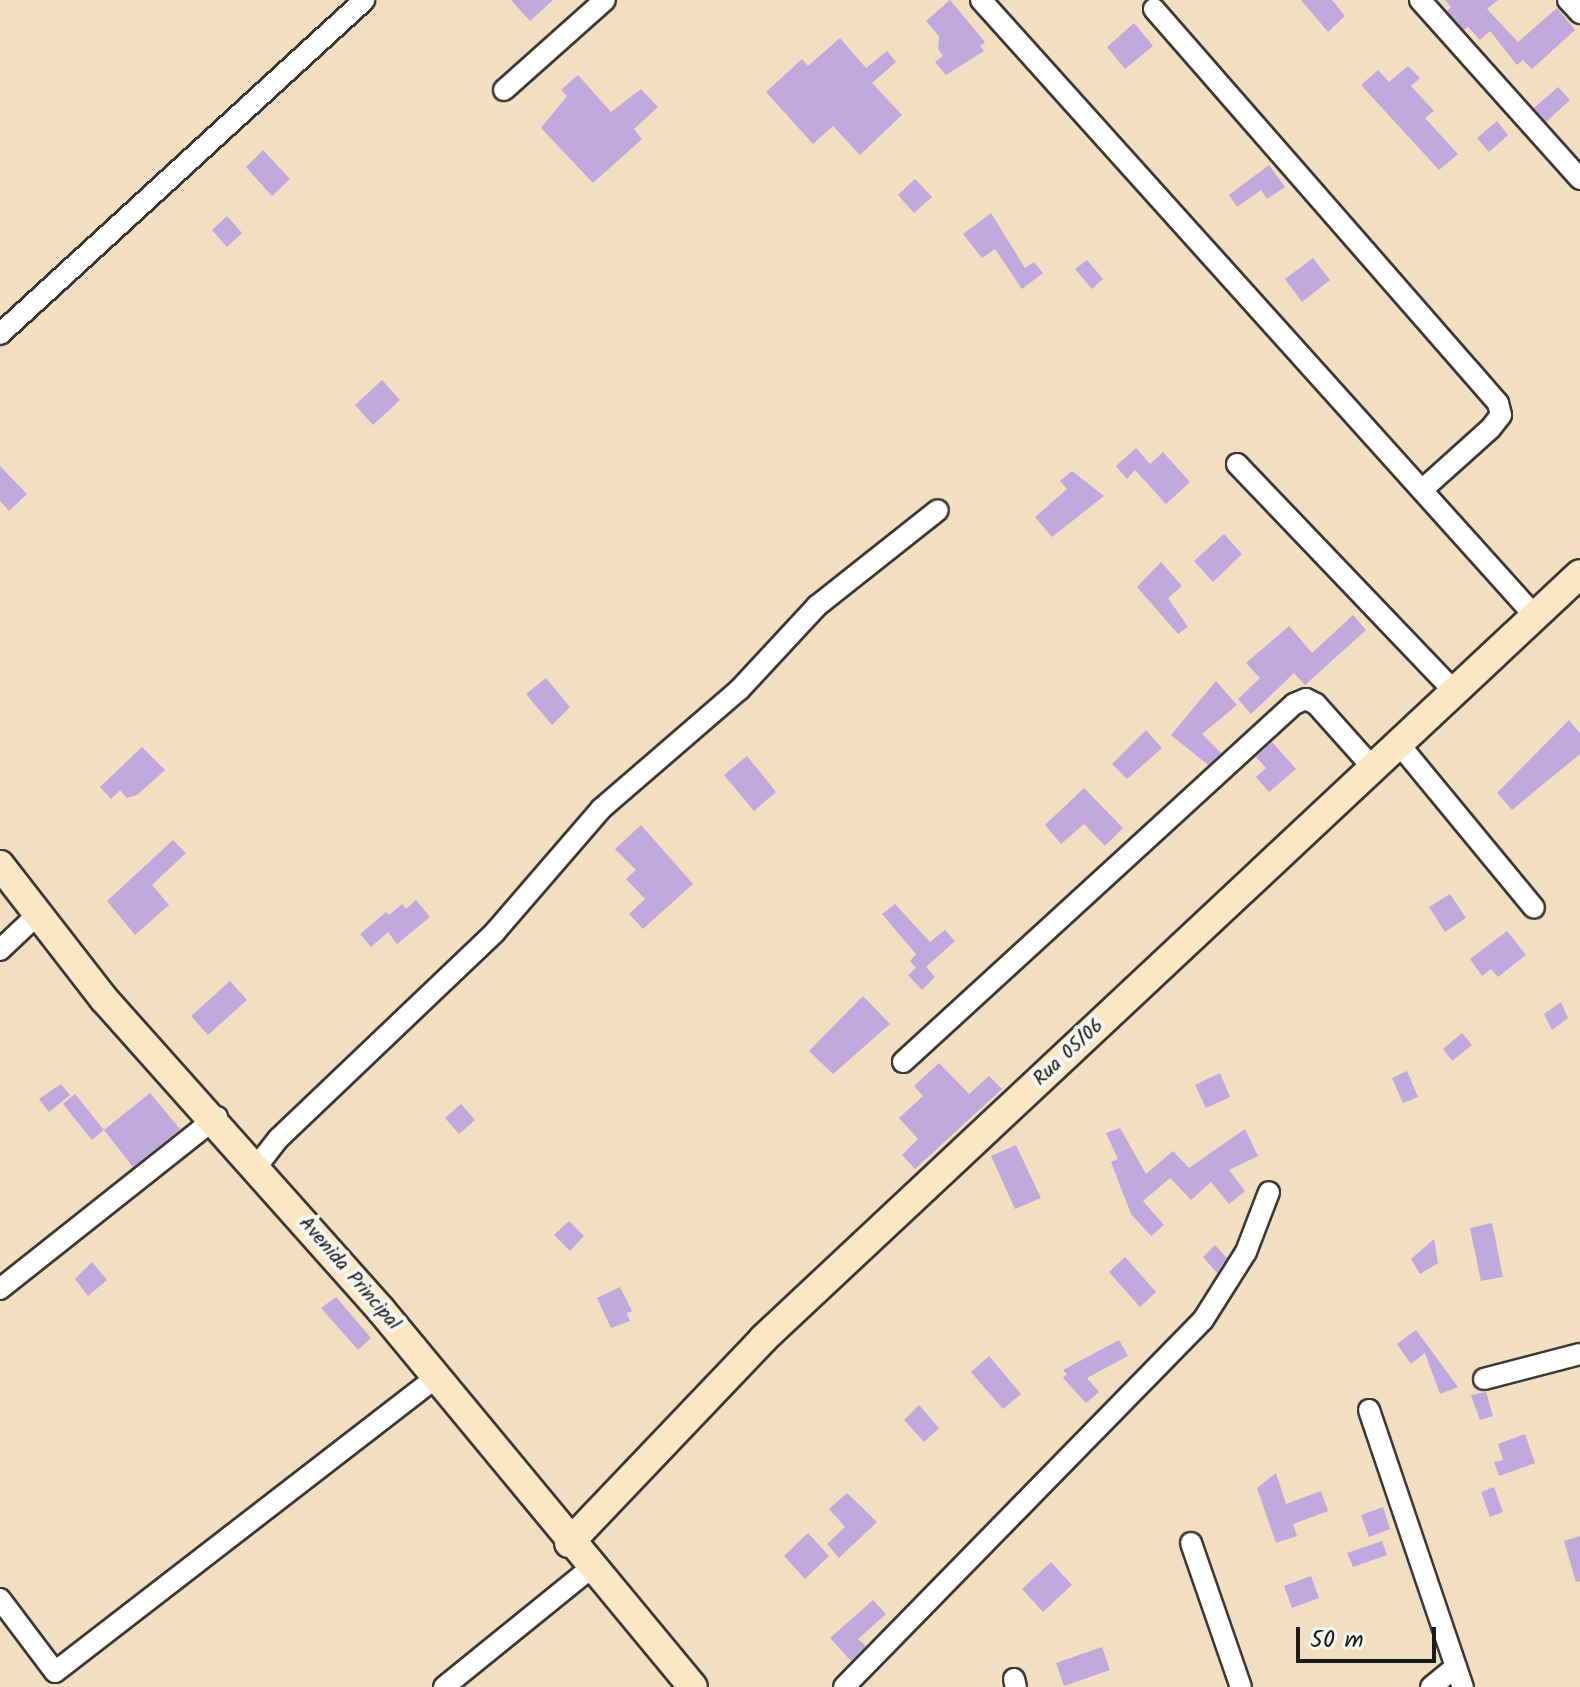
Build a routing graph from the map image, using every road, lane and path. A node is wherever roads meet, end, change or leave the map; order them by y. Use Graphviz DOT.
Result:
graph roads {
  1 [pos="364,0"];
  2 [pos="605,0"];
  3 [pos="981,0"];
  4 [pos="1420,0"];
  5 [pos="1568,0"];
  6 [pos="1154,9"];
  7 [pos="1580,13"];
  8 [pos="504,90"];
  9 [pos="1580,179"];
  10 [pos="0,334"];
  11 [pos="1237,464"];
  12 [pos="1422,490"];
  13 [pos="938,510"];
  14 [pos="1580,574"];
  15 [pos="1534,615"];
  16 [pos="1455,692"];
  17 [pos="1399,744"];
  18 [pos="1373,768"];
  19 [pos="0,865"];
  20 [pos="1534,908"];
  21 [pos="40,912"];
  22 [pos="0,950"];
  23 [pos="903,1062"];
  24 [pos="216,1118"];
  25 [pos="257,1166"];
  26 [pos="1269,1192"];
  27 [pos="0,1289"];
  28 [pos="1580,1354"];
  29 [pos="436,1377"];
  30 [pos="1484,1379"];
  31 [pos="1369,1410"];
  32 [pos="569,1543"];
  33 [pos="1191,1543"];
  34 [pos="591,1568"];
  35 [pos="0,1599"];
  36 [pos="1456,1667"];
  37 [pos="444,1687"];
  38 [pos="693,1687"];
  39 [pos="844,1687"];
  40 [pos="1241,1687"];
  41 [pos="1431,1687"];
  42 [pos="1463,1687"];
  1 -- 10 [label="street"];
  2 -- 8 [label="street"];
  3 -- 12 [label="street"];
  4 -- 9 [label="street"];
  5 -- 7 [label="street"];
  6 -- 12 [label="street"];
  11 -- 16 [label="street"];
  12 -- 15 [label="street"];
  13 -- 25 [label="street"];
  14 -- 15 [label="street, Rua 05/06"];
  15 -- 16 [label="street, Rua 05/06"];
  16 -- 17 [label="street, Rua 05/06"];
  17 -- 18 [label="street, Rua 05/06"];
  17 -- 20 [label="street"];
  18 -- 23 [label="street"];
  18 -- 32 [label="street, Rua 05/06"];
  19 -- 21 [label="street, Avenida Principal"];
  21 -- 22 [label="street"];
  21 -- 24 [label="street, Avenida Principal"];
  24 -- 25 [label="street, Avenida Principal"];
  24 -- 27 [label="street"];
  25 -- 29 [label="street, Avenida Principal"];
  26 -- 39 [label="street"];
  28 -- 30 [label="street"];
  29 -- 32 [label="street, Avenida Principal"];
  29 -- 35 [label="street"];
  31 -- 36 [label="street"];
  32 -- 34 [label="street, Avenida Principal"];
  33 -- 40 [label="street"];
  34 -- 37 [label="street"];
  34 -- 38 [label="street, Avenida Principal"];
  36 -- 41 [label="street"];
  36 -- 42 [label="street"];
}
